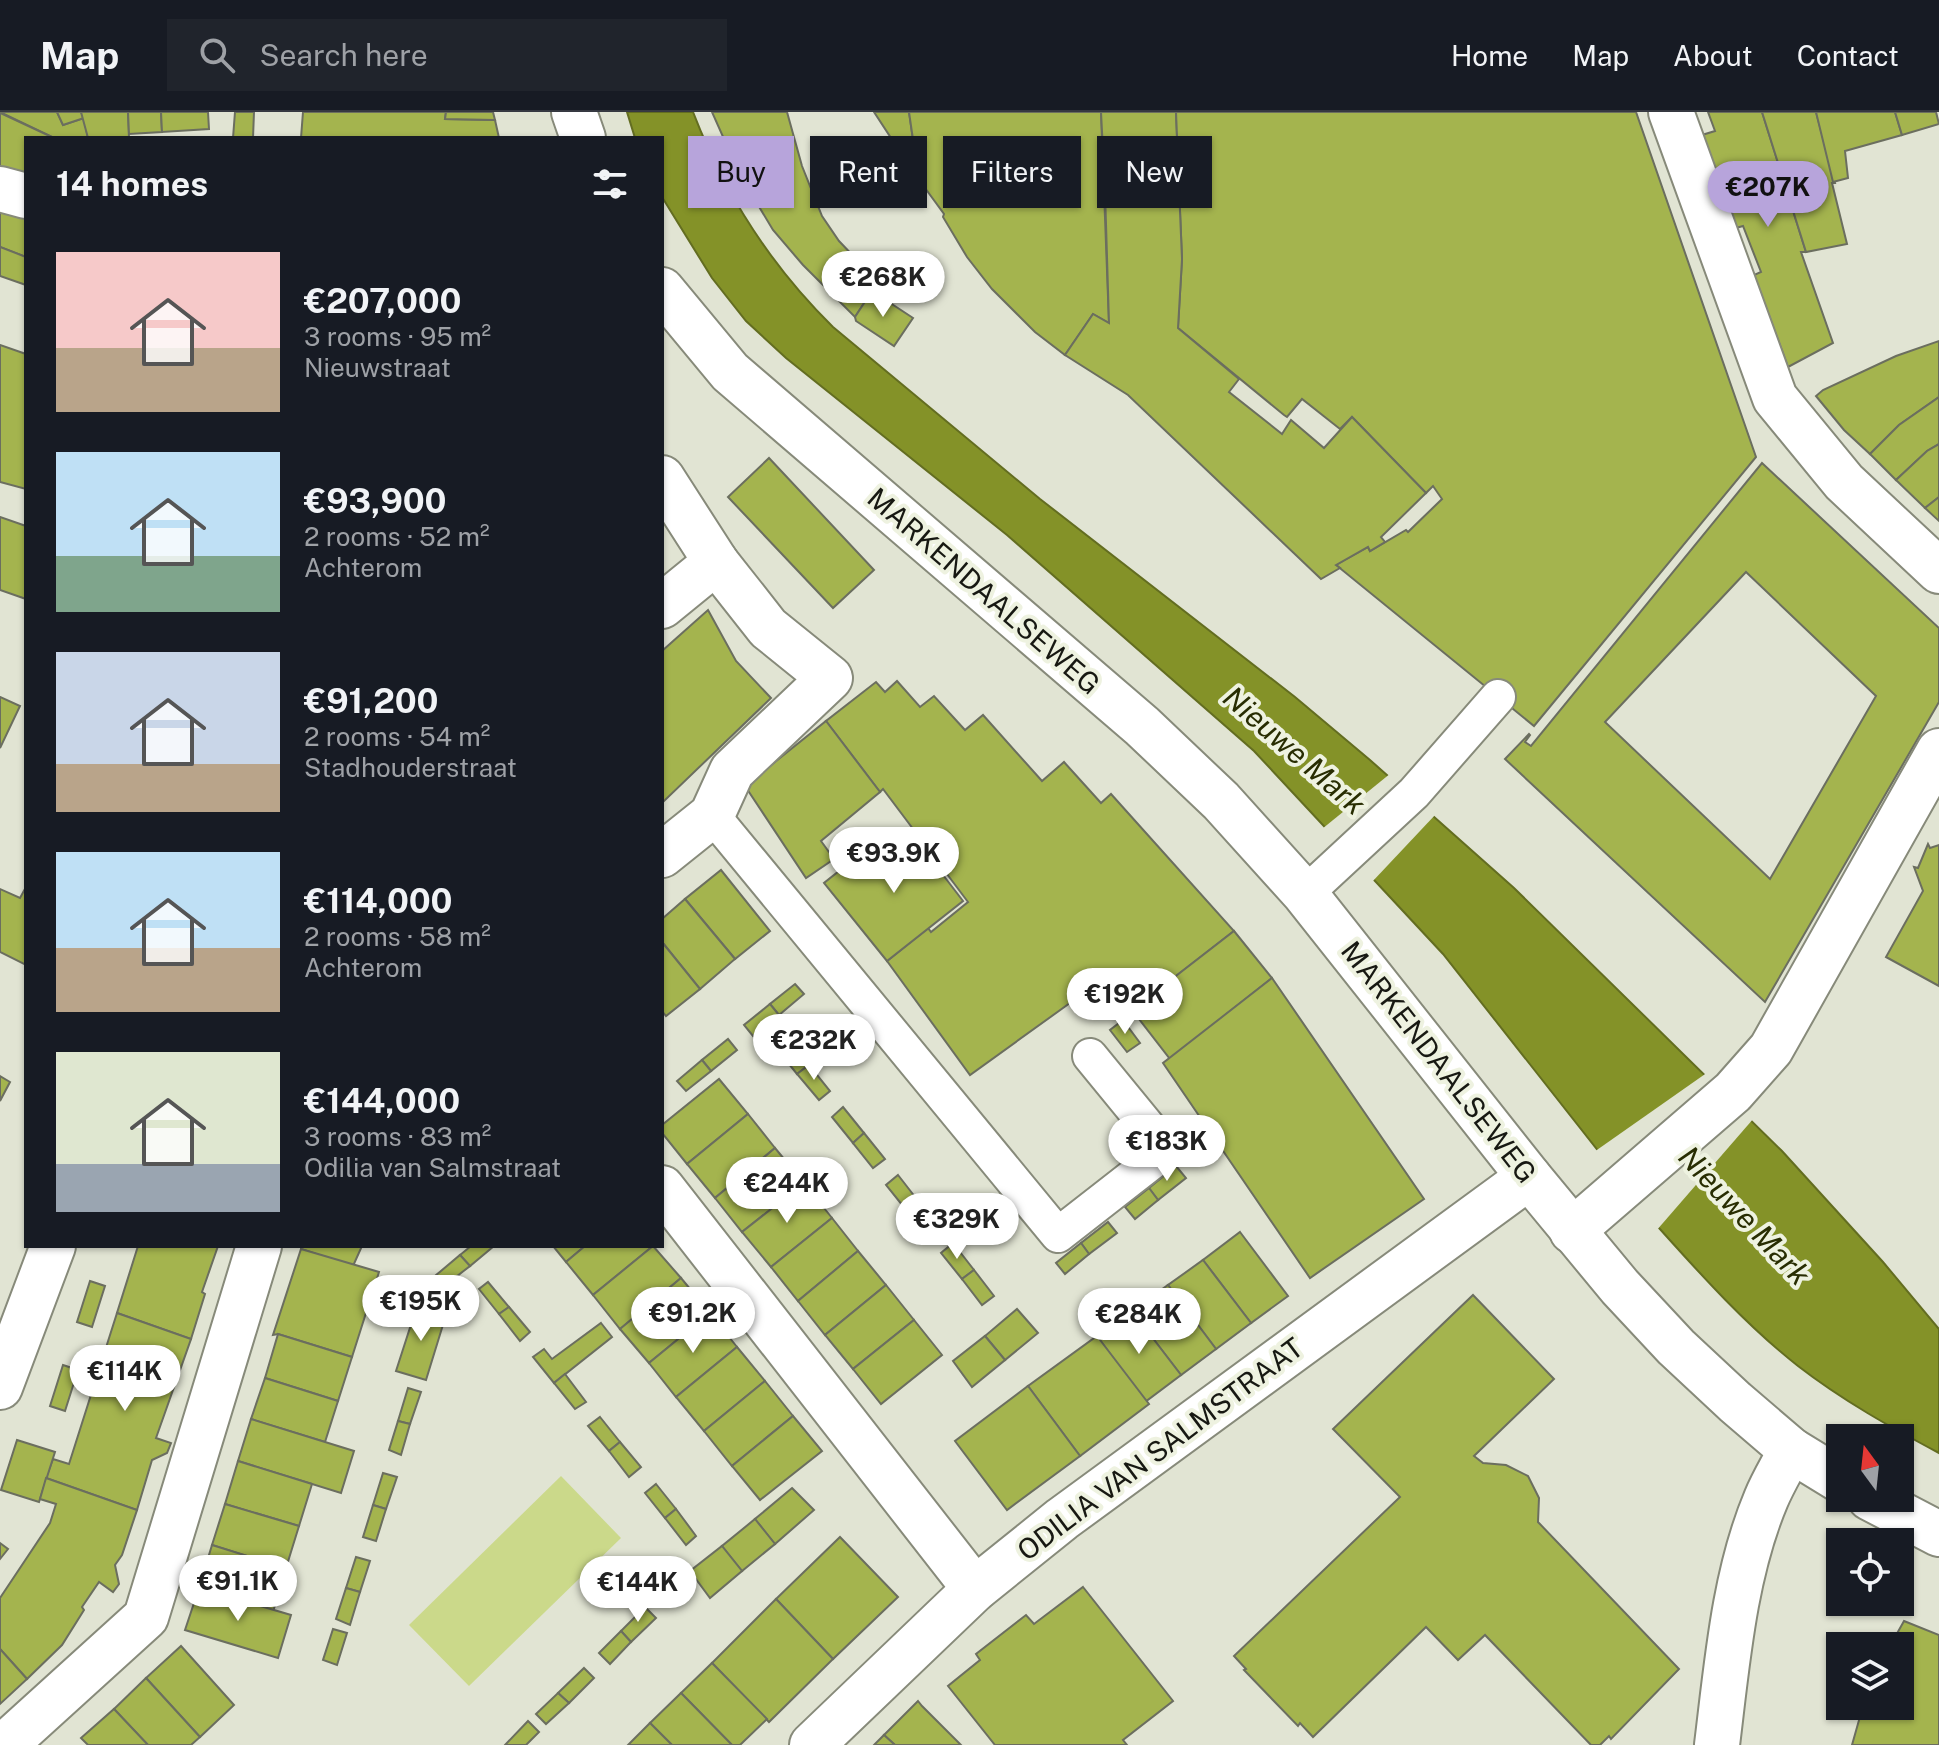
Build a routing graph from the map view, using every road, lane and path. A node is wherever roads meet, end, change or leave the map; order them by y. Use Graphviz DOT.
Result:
graph roads {
  1 [pos="574,112"];
  2 [pos="1671,112"];
  3 [pos="582,136"];
  4 [pos="0,189"];
  5 [pos="24,195"];
  6 [pos="664,292"];
  7 [pos="664,481"];
  8 [pos="716,562"];
  9 [pos="1939,571"];
  10 [pos="664,604"];
  11 [pos="1498,697"];
  12 [pos="1939,751"];
  13 [pos="712,815"];
  14 [pos="664,853"];
  15 [pos="1305,894"];
  16 [pos="1090,1056"];
  17 [pos="1529,1177"];
  18 [pos="664,1191"];
  19 [pos="1572,1231"];
  20 [pos="52,1248"];
  21 [pos="258,1248"];
  22 [pos="0,1387"];
  23 [pos="1791,1450"];
  24 [pos="1826,1471"];
  25 [pos="1897,1512"];
  26 [pos="1939,1534"];
  27 [pos="975,1589"];
  28 [pos="5,1745"];
  29 [pos="812,1745"];
  30 [pos="1717,1745"];
  1 -- 3 [label="street"];
  2 -- 9 [label="street"];
  4 -- 5 [label="street"];
  6 -- 15 [label="street, MARKENDAALSEWEG"];
  7 -- 8 [label="street"];
  8 -- 10 [label="street"];
  8 -- 13 [label="street"];
  11 -- 15 [label="lane"];
  12 -- 19 [label="street"];
  13 -- 14 [label="street"];
  13 -- 16 [label="lane"];
  15 -- 17 [label="street, MARKENDAALSEWEG"];
  17 -- 19 [label="street, MARKENDAALSEWEG"];
  17 -- 27 [label="street, ODILIA VAN SALMSTRAAT"];
  18 -- 27 [label="street"];
  19 -- 23 [label="street, MARKENDAALSEWEG"];
  20 -- 22 [label="street"];
  21 -- 28 [label="street"];
  23 -- 24 [label="street, MARKENDAALSEWEG"];
  23 -- 30 [label="street"];
  25 -- 26 [label="street"];
  27 -- 29 [label="street, ODILIA VAN SALMSTRAAT"];
}
